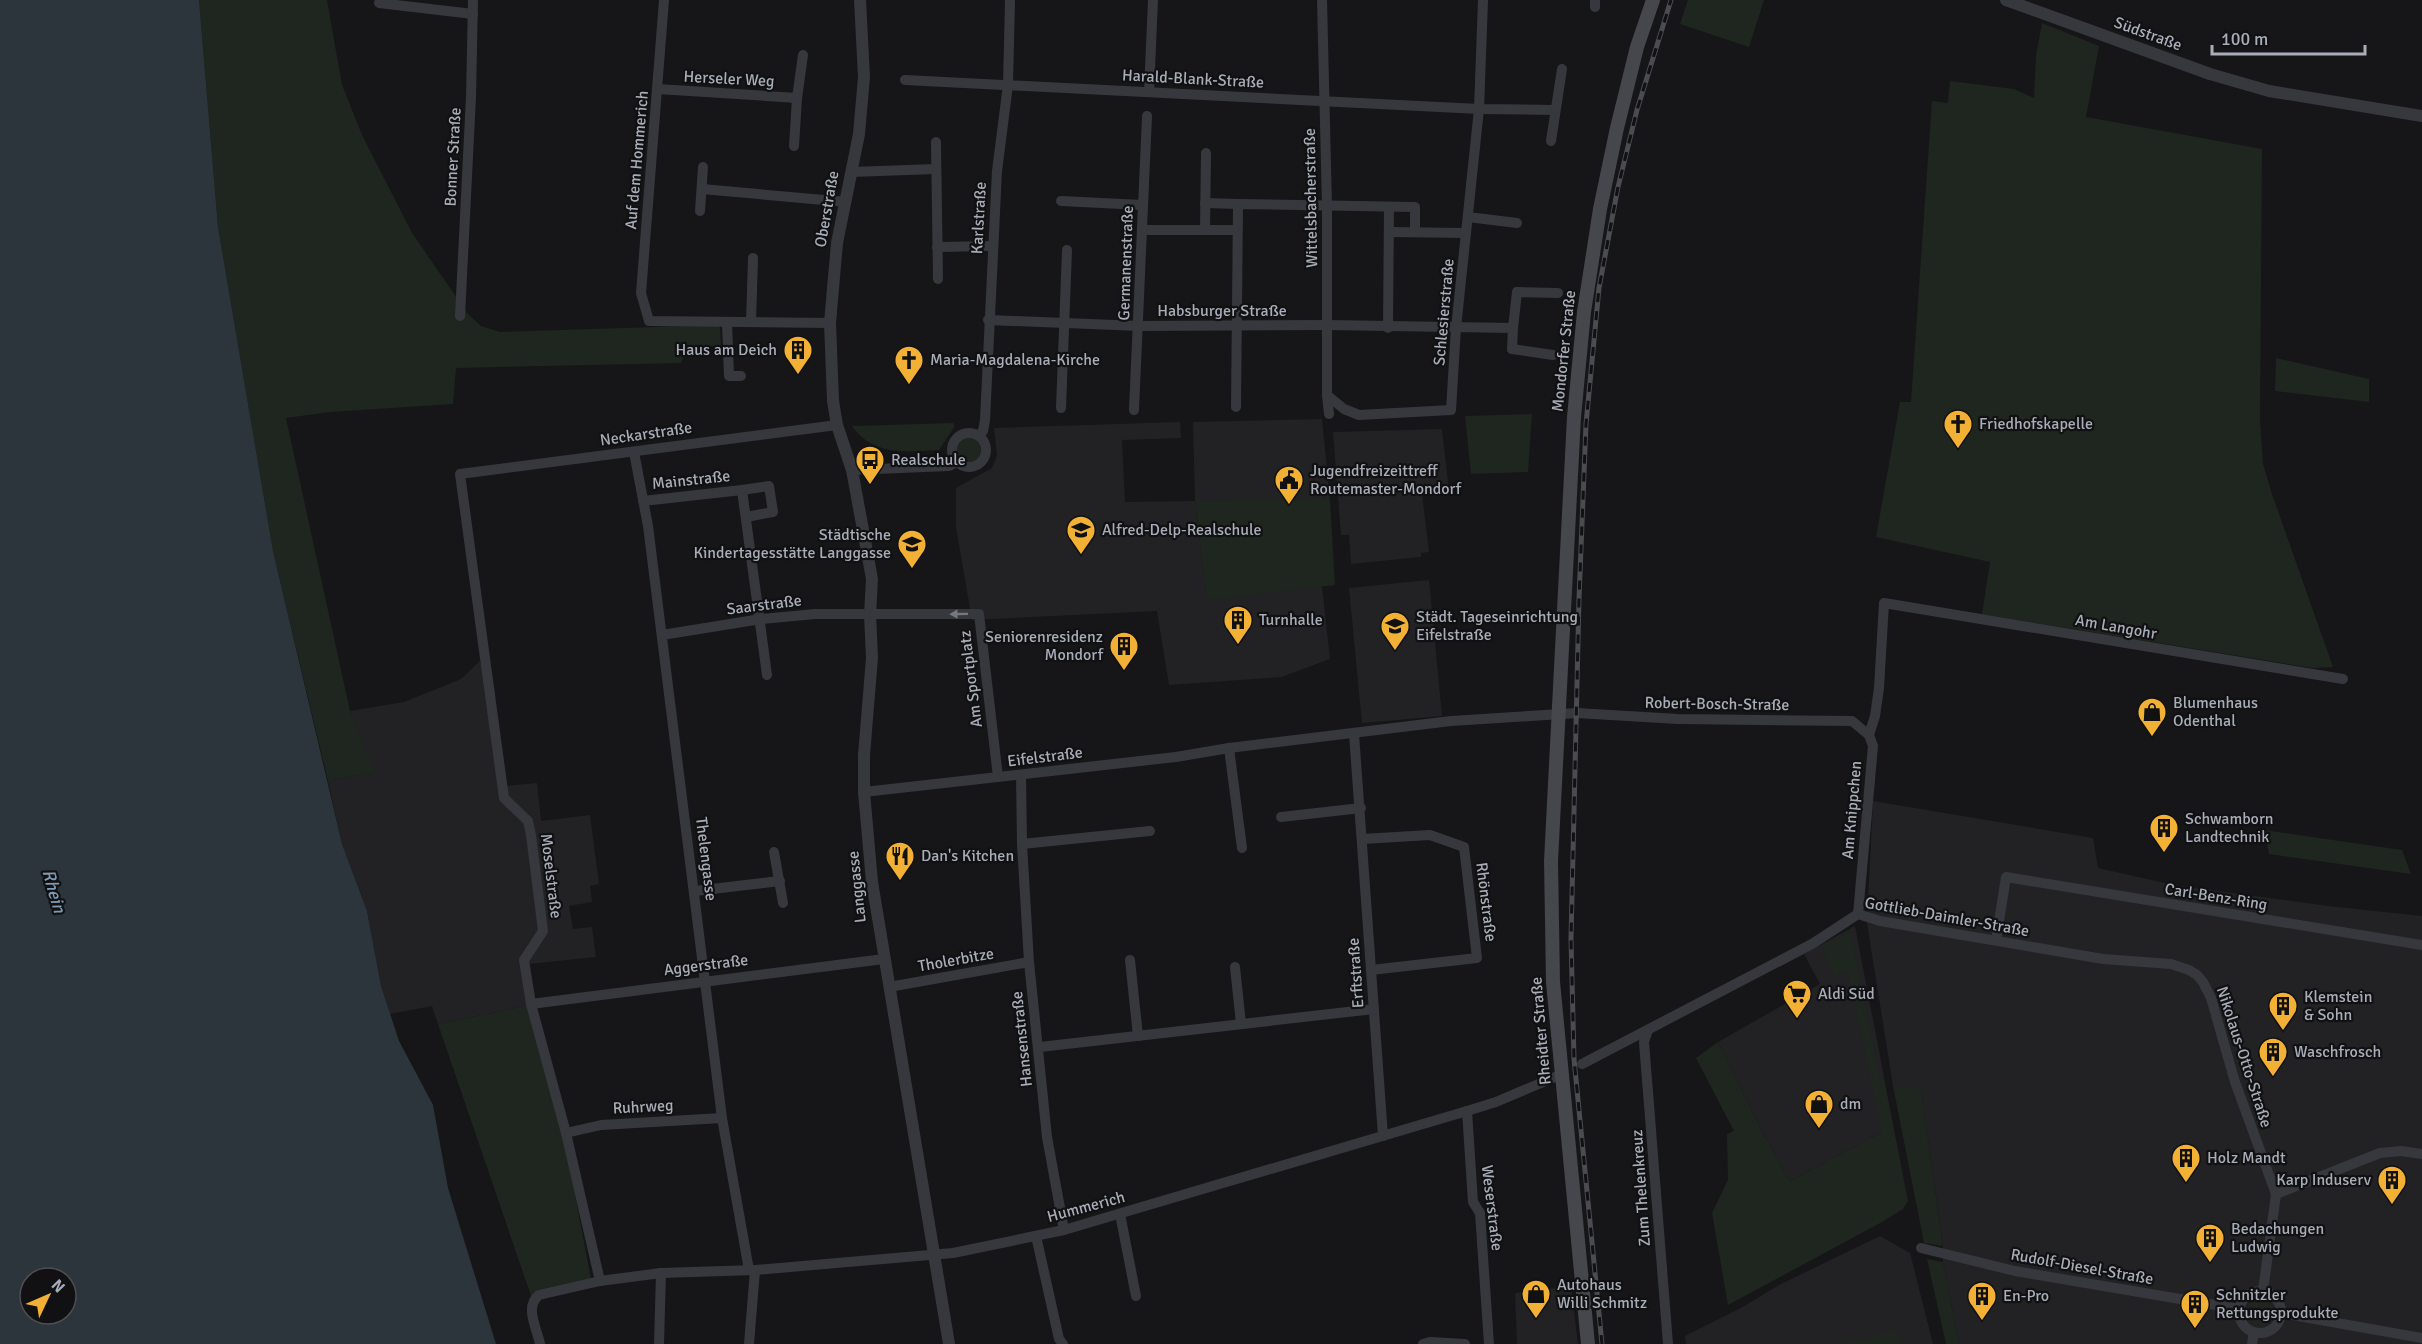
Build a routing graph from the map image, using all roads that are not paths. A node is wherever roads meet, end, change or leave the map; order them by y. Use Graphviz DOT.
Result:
graph roads {
  1 [pos="473,0"];
  2 [pos="664,0"];
  3 [pos="860,0"];
  4 [pos="1010,0"];
  5 [pos="1153,0"];
  6 [pos="1322,0"];
  7 [pos="1483,0"];
  8 [pos="1653,0"];
  9 [pos="2006,0"];
  10 [pos="382,2"];
  11 [pos="473,14"];
  12 [pos="803,55"];
  13 [pos="1562,69"];
  14 [pos="905,80"];
  15 [pos="1008,85"];
  16 [pos="658,90"];
  17 [pos="1149,92"];
  18 [pos="797,98"];
  19 [pos="1325,102"];
  20 [pos="1479,110"];
  21 [pos="1555,110"];
  22 [pos="1147,116"];
  23 [pos="2422,116"];
  24 [pos="1551,141"];
  25 [pos="936,142"];
  26 [pos="794,146"];
  27 [pos="1206,153"];
  28 [pos="703,167"];
  29 [pos="936,169"];
  30 [pos="851,172"];
  31 [pos="702,189"];
  32 [pos="1061,201"];
  33 [pos="846,202"];
  34 [pos="1206,203"];
  35 [pos="1238,204"];
  36 [pos="1142,205"];
  37 [pos="1327,206"];
  38 [pos="1389,207"];
  39 [pos="700,211"];
  40 [pos="1468,217"];
  41 [pos="1517,223"];
  42 [pos="1205,229"];
  43 [pos="1142,230"];
  44 [pos="1238,230"];
  45 [pos="1389,232"];
  46 [pos="1415,232"];
  47 [pos="1466,233"];
  48 [pos="993,246"];
  49 [pos="937,248"];
  50 [pos="1067,250"];
  51 [pos="753,258"];
  52 [pos="938,279"];
  53 [pos="1558,292"];
  54 [pos="460,316"];
  55 [pos="988,320"];
  56 [pos="751,322"];
  57 [pos="727,323"];
  58 [pos="830,323"];
  59 [pos="1065,325"];
  60 [pos="1326,325"];
  61 [pos="1139,326"];
  62 [pos="1236,327"];
  63 [pos="1388,328"];
  64 [pos="1456,328"];
  65 [pos="1513,328"];
  66 [pos="1553,355"];
  67 [pos="741,376"];
  68 [pos="1327,395"];
  69 [pos="1236,406"];
  70 [pos="1061,408"];
  71 [pos="1134,410"];
  72 [pos="1329,414"];
  73 [pos="837,425"];
  74 [pos="979,436"];
  75 [pos="634,452"];
  76 [pos="957,462"];
  77 [pos="852,470"];
  78 [pos="460,474"];
  79 [pos="742,490"];
  80 [pos="643,501"];
  81 [pos="746,517"];
  82 [pos="1884,603"];
  83 [pos="870,615"];
  84 [pos="761,619"];
  85 [pos="662,635"];
  86 [pos="767,675"];
  87 [pos="2343,680"];
  88 [pos="1559,714"];
  89 [pos="1354,734"];
  90 [pos="1869,735"];
  91 [pos="1229,748"];
  92 [pos="1021,775"];
  93 [pos="998,777"];
  94 [pos="864,792"];
  95 [pos="1361,808"];
  96 [pos="1281,817"];
  97 [pos="1150,831"];
  98 [pos="1362,839"];
  99 [pos="1022,844"];
  100 [pos="1242,848"];
  101 [pos="774,852"];
  102 [pos="780,881"];
  103 [pos="695,891"];
  104 [pos="783,903"];
  105 [pos="1858,914"];
  106 [pos="1996,940"];
  107 [pos="2422,945"];
  108 [pos="884,959"];
  109 [pos="1130,960"];
  110 [pos="1029,962"];
  111 [pos="1236,967"];
  112 [pos="1371,970"];
  113 [pos="2197,975"];
  114 [pos="705,980"];
  115 [pos="889,987"];
  116 [pos="531,1004"];
  117 [pos="1374,1009"];
  118 [pos="1241,1024"];
  119 [pos="1648,1030"];
  120 [pos="1138,1036"];
  121 [pos="1040,1047"];
  122 [pos="1582,1064"];
  123 [pos="1561,1076"];
  124 [pos="1467,1111"];
  125 [pos="722,1118"];
  126 [pos="566,1133"];
  127 [pos="1383,1136"];
  128 [pos="2422,1154"];
  129 [pos="2276,1194"];
  130 [pos="1120,1214"];
  131 [pos="1064,1230"];
  132 [pos="1035,1236"];
  133 [pos="1921,1248"];
  134 [pos="934,1253"];
  135 [pos="752,1270"];
  136 [pos="661,1274"];
  137 [pos="600,1281"];
  138 [pos="2263,1291"];
  139 [pos="1136,1296"];
  140 [pos="2239,1309"];
  141 [pos="2281,1313"];
  142 [pos="2253,1332"];
  143 [pos="2422,1338"];
  144 [pos="540,1344"];
  145 [pos="659,1344"];
  146 [pos="749,1344"];
  147 [pos="949,1344"];
  148 [pos="1063,1344"];
  149 [pos="1423,1344"];
  150 [pos="1465,1344"];
  151 [pos="1489,1344"];
  152 [pos="1588,1344"];
  153 [pos="1668,1344"];
  154 [pos="2252,1344"];
  1 -- 11 [label="street, Bonner Straße"];
  2 -- 16 [label="street, Auf dem Hommerich"];
  3 -- 30 [label="street, Oberstraße"];
  4 -- 15 [label="street, Karlstraße"];
  5 -- 17 [label="street"];
  6 -- 19 [label="street, Wittelsbacherstraße"];
  7 -- 20 [label="street, Schlesierstraße"];
  8 -- 88 [label="main road, Mondorfer Straße"];
  9 -- 23 [label="street, Südstraße"];
  10 -- 11 [label="street"];
  11 -- 54 [label="street, Bonner Straße"];
  12 -- 18 [label="street, Herseler Weg"];
  13 -- 21 [label="street"];
  14 -- 15 [label="street, Harald-Blank-Straße"];
  15 -- 17 [label="street, Harald-Blank-Straße"];
  15 -- 48 [label="street, Karlstraße"];
  16 -- 18 [label="street, Herseler Weg"];
  16 -- 57 [label="street, Auf dem Hommerich"];
  17 -- 19 [label="street, Harald-Blank-Straße"];
  18 -- 26 [label="street, Herseler Weg"];
  19 -- 20 [label="street, Harald-Blank-Straße"];
  19 -- 37 [label="street, Wittelsbacherstraße"];
  20 -- 21 [label="street"];
  20 -- 40 [label="street, Schlesierstraße"];
  21 -- 24 [label="street"];
  22 -- 36 [label="street, Germanenstraße"];
  25 -- 29 [label="street"];
  27 -- 34 [label="street"];
  28 -- 31 [label="street"];
  29 -- 30 [label="street"];
  29 -- 49 [label="street"];
  30 -- 33 [label="street, Oberstraße"];
  31 -- 33 [label="street"];
  31 -- 39 [label="street"];
  32 -- 36 [label="street"];
  33 -- 58 [label="street, Oberstraße"];
  34 -- 35 [label="street"];
  34 -- 42 [label="street"];
  35 -- 37 [label="street"];
  35 -- 44 [label="street"];
  36 -- 43 [label="street, Germanenstraße"];
  37 -- 38 [label="street"];
  37 -- 60 [label="street, Wittelsbacherstraße"];
  38 -- 45 [label="street"];
  38 -- 46 [label="street"];
  40 -- 41 [label="street"];
  40 -- 47 [label="street, Schlesierstraße"];
  42 -- 43 [label="street"];
  42 -- 44 [label="street"];
  43 -- 61 [label="street, Germanenstraße"];
  44 -- 62 [label="street"];
  45 -- 46 [label="street"];
  45 -- 63 [label="street"];
  46 -- 47 [label="street"];
  47 -- 64 [label="street, Schlesierstraße"];
  48 -- 49 [label="street"];
  48 -- 55 [label="street, Karlstraße"];
  49 -- 52 [label="street"];
  50 -- 59 [label="street"];
  51 -- 56 [label="street"];
  53 -- 65 [label="street"];
  55 -- 59 [label="street, Habsburger Straße"];
  55 -- 74 [label="street, Karlstraße"];
  56 -- 57 [label="street"];
  56 -- 58 [label="street"];
  57 -- 67 [label="street"];
  58 -- 73 [label="street, Oberstraße"];
  59 -- 61 [label="street, Habsburger Straße"];
  59 -- 70 [label="street"];
  60 -- 62 [label="street, Habsburger Straße"];
  60 -- 63 [label="street, Habsburger Straße"];
  60 -- 68 [label="street, Wittelsbacherstraße"];
  61 -- 62 [label="street, Habsburger Straße"];
  61 -- 71 [label="street, Germanenstraße"];
  62 -- 69 [label="street"];
  63 -- 64 [label="street, Habsburger Straße"];
  64 -- 65 [label="street, Habsburger Straße"];
  64 -- 68 [label="street, Schlesierstraße"];
  65 -- 66 [label="street"];
  68 -- 72 [label="street, Wittelsbacherstraße"];
  73 -- 75 [label="street, Neckarstraße"];
  73 -- 77 [label="street, Langgasse"];
  74 -- 76 [label="street"];
  74 -- 76 [label="street, Karlstraße"];
  75 -- 78 [label="street, Neckarstraße"];
  75 -- 80 [label="street, Thelengasse"];
  76 -- 77 [label="street, Karlstraße"];
  77 -- 83 [label="street, Langgasse"];
  78 -- 116 [label="street, Moselstraße"];
  79 -- 80 [label="street, Mainstraße"];
  79 -- 81 [label="street, Mainstraße"];
  79 -- 81 [label="street, Mainstraße"];
  80 -- 85 [label="street, Thelengasse"];
  81 -- 84 [label="street, Mainstraße"];
  82 -- 87 [label="street, Am Langohr"];
  82 -- 90 [label="street, Am Knippchen"];
  83 -- 84 [label="street, Saarstraße"];
  93 -- 83 [label="street, Am Sportplatz, one-way"];
  83 -- 94 [label="street, Langgasse"];
  84 -- 85 [label="street, Saarstraße"];
  84 -- 86 [label="street, Mainstraße"];
  85 -- 103 [label="street, Thelengasse"];
  88 -- 89 [label="street, Eifelstraße"];
  88 -- 90 [label="street, Robert-Bosch-Straße"];
  88 -- 123 [label="main road, Rheidter Straße"];
  89 -- 91 [label="street, Eifelstraße"];
  89 -- 95 [label="street, Erftstraße"];
  90 -- 105 [label="street, Am Knippchen"];
  91 -- 92 [label="street, Eifelstraße"];
  91 -- 100 [label="street"];
  92 -- 93 [label="street, Eifelstraße"];
  92 -- 99 [label="street, Hansenstraße"];
  93 -- 94 [label="street, Eifelstraße"];
  94 -- 108 [label="street, Langgasse"];
  95 -- 96 [label="street"];
  95 -- 98 [label="street, Erftstraße"];
  97 -- 99 [label="street"];
  98 -- 112 [label="street, Erftstraße"];
  98 -- 112 [label="street, Rhönstraße"];
  99 -- 110 [label="street, Hansenstraße"];
  101 -- 102 [label="street"];
  102 -- 103 [label="street"];
  102 -- 104 [label="street"];
  103 -- 114 [label="street, Thelengasse"];
  105 -- 106 [label="street, Gottlieb-Daimler-Straße"];
  105 -- 119 [label="street, Gottlieb-Daimler-Straße"];
  106 -- 107 [label="street, Carl-Benz-Ring"];
  106 -- 113 [label="street, Gottlieb-Daimler-Straße"];
  108 -- 114 [label="street, Aggerstraße"];
  108 -- 115 [label="street, Langgasse"];
  109 -- 120 [label="street"];
  110 -- 115 [label="street, Tholerbitze"];
  110 -- 121 [label="street, Hansenstraße"];
  111 -- 118 [label="street"];
  112 -- 117 [label="street, Erftstraße"];
  113 -- 129 [label="street, Nikolaus-Otto-Straße"];
  114 -- 116 [label="street, Aggerstraße"];
  114 -- 125 [label="street, Thelengasse"];
  115 -- 134 [label="street, Langgasse"];
  116 -- 126 [label="street, Moselstraße"];
  117 -- 118 [label="street"];
  117 -- 127 [label="street, Erftstraße"];
  118 -- 120 [label="street"];
  119 -- 122 [label="street, Gottlieb-Daimler-Straße"];
  119 -- 153 [label="street, Zum Thelenkreuz"];
  120 -- 121 [label="street"];
  121 -- 131 [label="street, Hansenstraße"];
  123 -- 124 [label="street, Hummerich"];
  123 -- 152 [label="main road, Rheidter Straße"];
  124 -- 127 [label="street, Hummerich"];
  124 -- 151 [label="street, Weserstraße"];
  125 -- 126 [label="street, Ruhrweg"];
  125 -- 135 [label="street, Thelengasse"];
  126 -- 137 [label="street, Moselstraße"];
  127 -- 130 [label="street, Hummerich"];
  128 -- 129 [label="street"];
  129 -- 138 [label="street, Nikolaus-Otto-Straße"];
  130 -- 131 [label="street, Hummerich"];
  130 -- 139 [label="street"];
  131 -- 132 [label="street, Hummerich"];
  132 -- 134 [label="street, Hummerich"];
  132 -- 148 [label="street"];
  133 -- 140 [label="street, Rudolf-Diesel-Straße"];
  134 -- 135 [label="street, Hummerich"];
  134 -- 147 [label="street, Langgasse"];
  135 -- 136 [label="street, Hummerich"];
  135 -- 146 [label="street, Thelengasse"];
  136 -- 137 [label="street, Hummerich"];
  136 -- 145 [label="street"];
  137 -- 144 [label="street, Hummerich"];
  138 -- 140 [label="street"];
  138 -- 141 [label="street"];
  140 -- 142 [label="street"];
  141 -- 142 [label="street"];
  141 -- 143 [label="street"];
  142 -- 154 [label="street"];
  149 -- 150 [label="street"];
}
